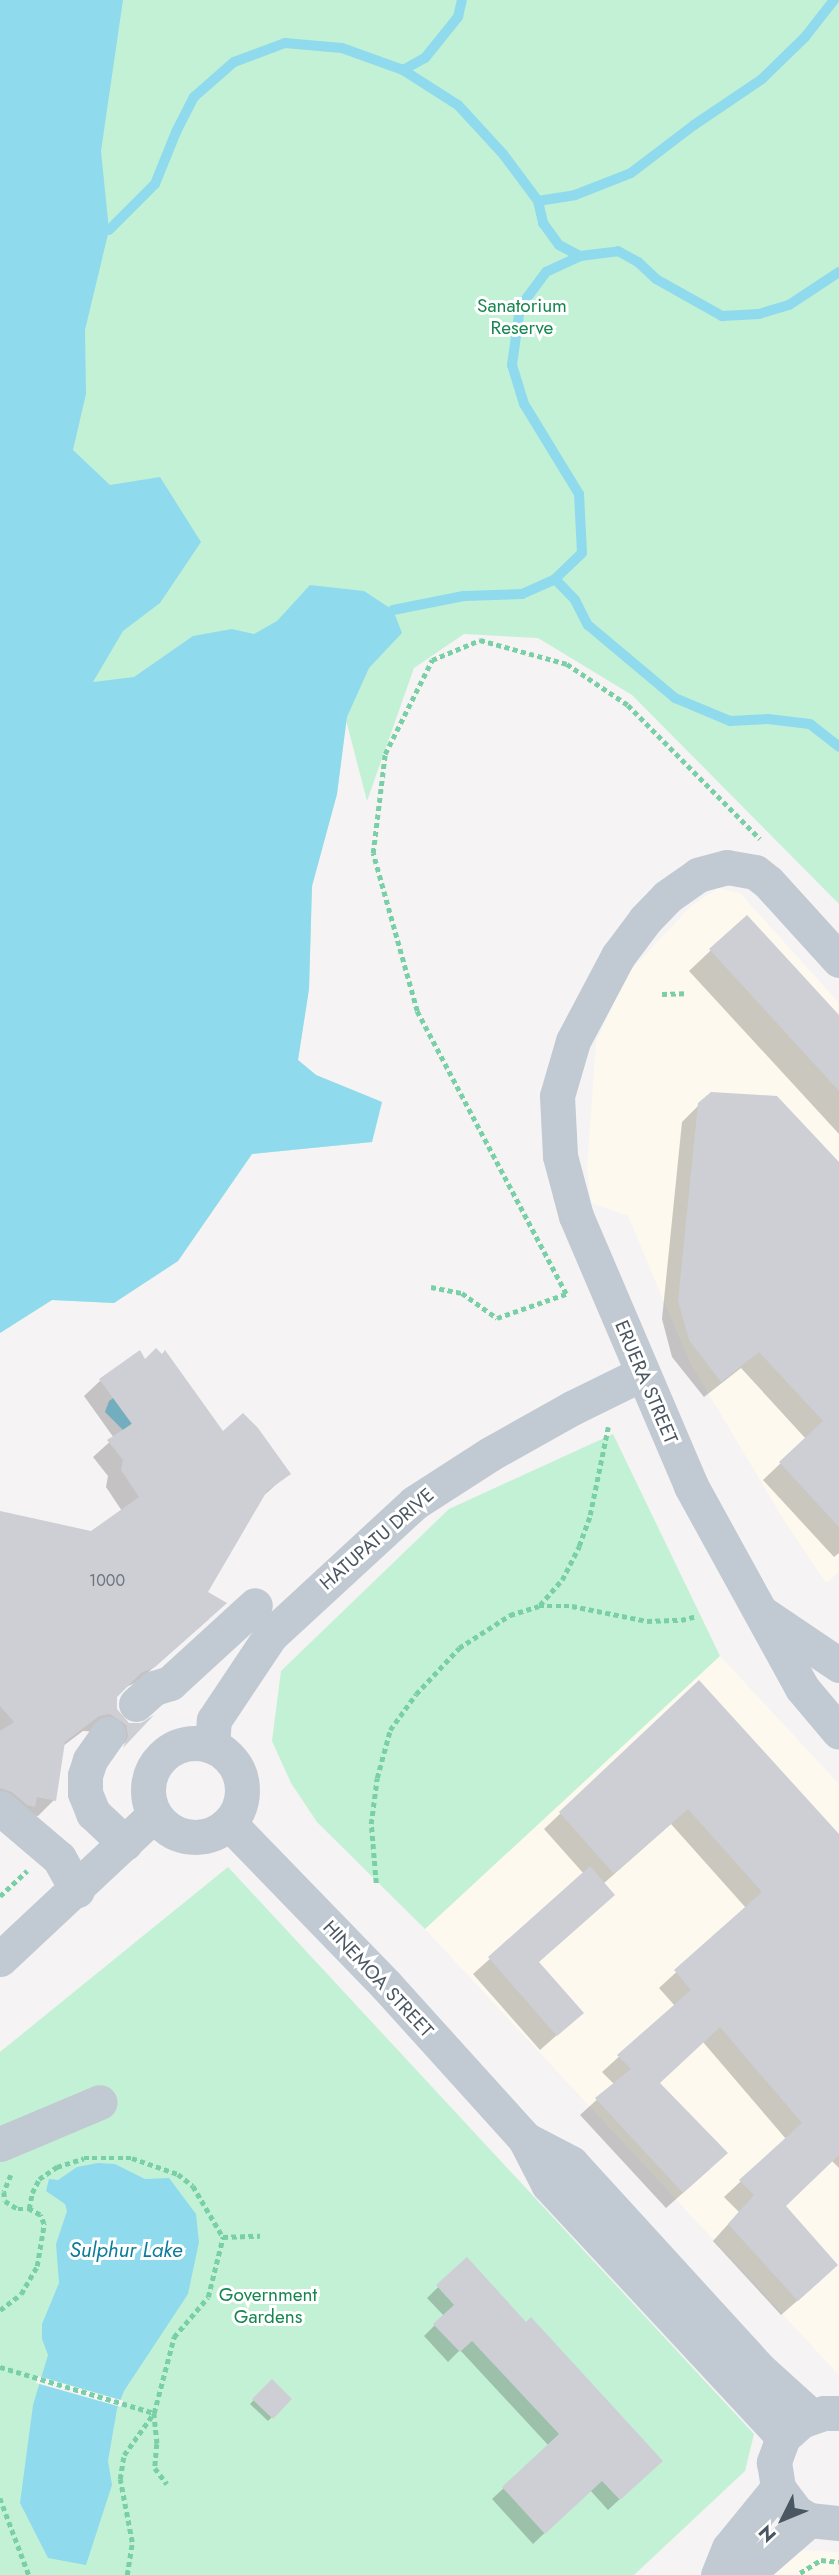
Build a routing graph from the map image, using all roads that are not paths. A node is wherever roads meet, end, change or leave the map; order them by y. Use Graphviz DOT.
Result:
graph roads {
  1 [pos="839,960"];
  2 [pos="641,1374"];
  3 [pos="255,1605"];
  4 [pos="762,1613"];
  5 [pos="198,1657"];
  6 [pos="839,1665"];
  7 [pos="170,1683"];
  8 [pos="136,1704"];
  9 [pos="839,1732"];
  10 [pos="213,1733"];
  11 [pos="108,1734"];
  12 [pos="0,1808"];
  13 [pos="155,1815"];
  14 [pos="229,1823"];
  15 [pos="125,1843"];
  16 [pos="77,1889"];
  17 [pos="0,1959"];
  18 [pos="100,2102"];
  19 [pos="7,2141"];
  20 [pos="713,2340"];
  21 [pos="825,2415"];
  22 [pos="783,2437"];
  23 [pos="778,2488"];
  24 [pos="824,2521"];
  25 [pos="718,2575"];
  26 [pos="738,2575"];
  1 -- 2 [label="street, ERUERA STREET"];
  2 -- 4 [label="street, ERUERA STREET"];
  2 -- 10 [label="street, HATUPATU DRIVE"];
  3 -- 5 [label="street"];
  4 -- 6 [label="street, ERUERA STREET"];
  4 -- 9 [label="street, ERUERA STREET"];
  5 -- 7 [label="street"];
  5 -- 10 [label="street"];
  7 -- 8 [label="street"];
  7 -- 10 [label="street"];
  10 -- 13 [label="street"];
  10 -- 14 [label="street"];
  11 -- 15 [label="street"];
  12 -- 16 [label="street"];
  13 -- 14 [label="street"];
  13 -- 15 [label="street"];
  14 -- 20 [label="street, HINEMOA STREET"];
  15 -- 16 [label="street"];
  16 -- 17 [label="street"];
  18 -- 19 [label="street"];
  20 -- 21 [label="street, HINEMOA STREET"];
  20 -- 22 [label="street, HINEMOA STREET"];
  21 -- 22 [label="street"];
  22 -- 23 [label="street"];
  23 -- 24 [label="street"];
  23 -- 25 [label="street"];
  24 -- 26 [label="street"];
}
